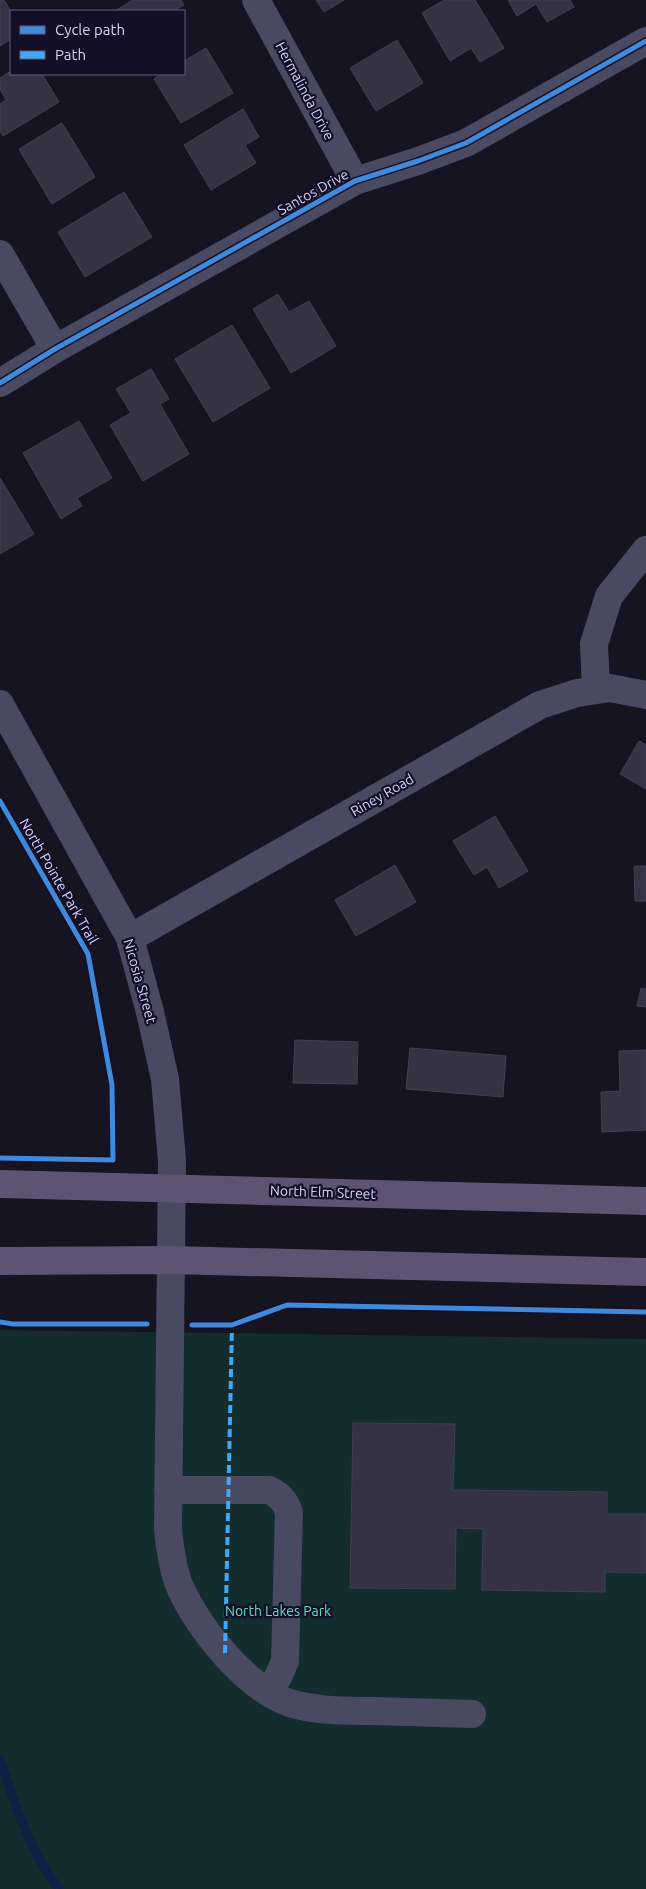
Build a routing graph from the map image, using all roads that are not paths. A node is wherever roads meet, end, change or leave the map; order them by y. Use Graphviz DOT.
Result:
graph roads {
  1 [pos="256,0"];
  2 [pos="646,41"];
  3 [pos="355,181"];
  4 [pos="0,254"];
  5 [pos="55,350"];
  6 [pos="0,383"];
  7 [pos="646,550"];
  8 [pos="596,690"];
  9 [pos="646,695"];
  10 [pos="0,704"];
  11 [pos="130,938"];
  12 [pos="0,1184"];
  13 [pos="172,1187"];
  14 [pos="646,1201"];
  15 [pos="171,1260"];
  16 [pos="0,1261"];
  17 [pos="646,1272"];
  18 [pos="168,1490"];
  19 [pos="268,1692"];
  20 [pos="472,1714"];
  1 -- 3 [label="street, Hermalinda Drive"];
  2 -- 3 [label="street, Santos Drive"];
  3 -- 5 [label="street, Santos Drive"];
  4 -- 5 [label="street"];
  5 -- 6 [label="street, Santos Drive"];
  7 -- 8 [label="street"];
  8 -- 9 [label="street, Riney Road"];
  8 -- 11 [label="street, Riney Road"];
  10 -- 11 [label="street, Nicosia Street"];
  11 -- 13 [label="street, Nicosia Street"];
  12 -- 13 [label="main road, North Elm Street"];
  13 -- 14 [label="main road, North Elm Street"];
  13 -- 15 [label="street, Nicosia Street"];
  15 -- 16 [label="main road"];
  15 -- 17 [label="main road"];
  15 -- 18 [label="street, Nicosia Street"];
  18 -- 19 [label="street, Nicosia Street"];
  18 -- 19 [label="street"];
  19 -- 20 [label="street, Nicosia Street"];
}
